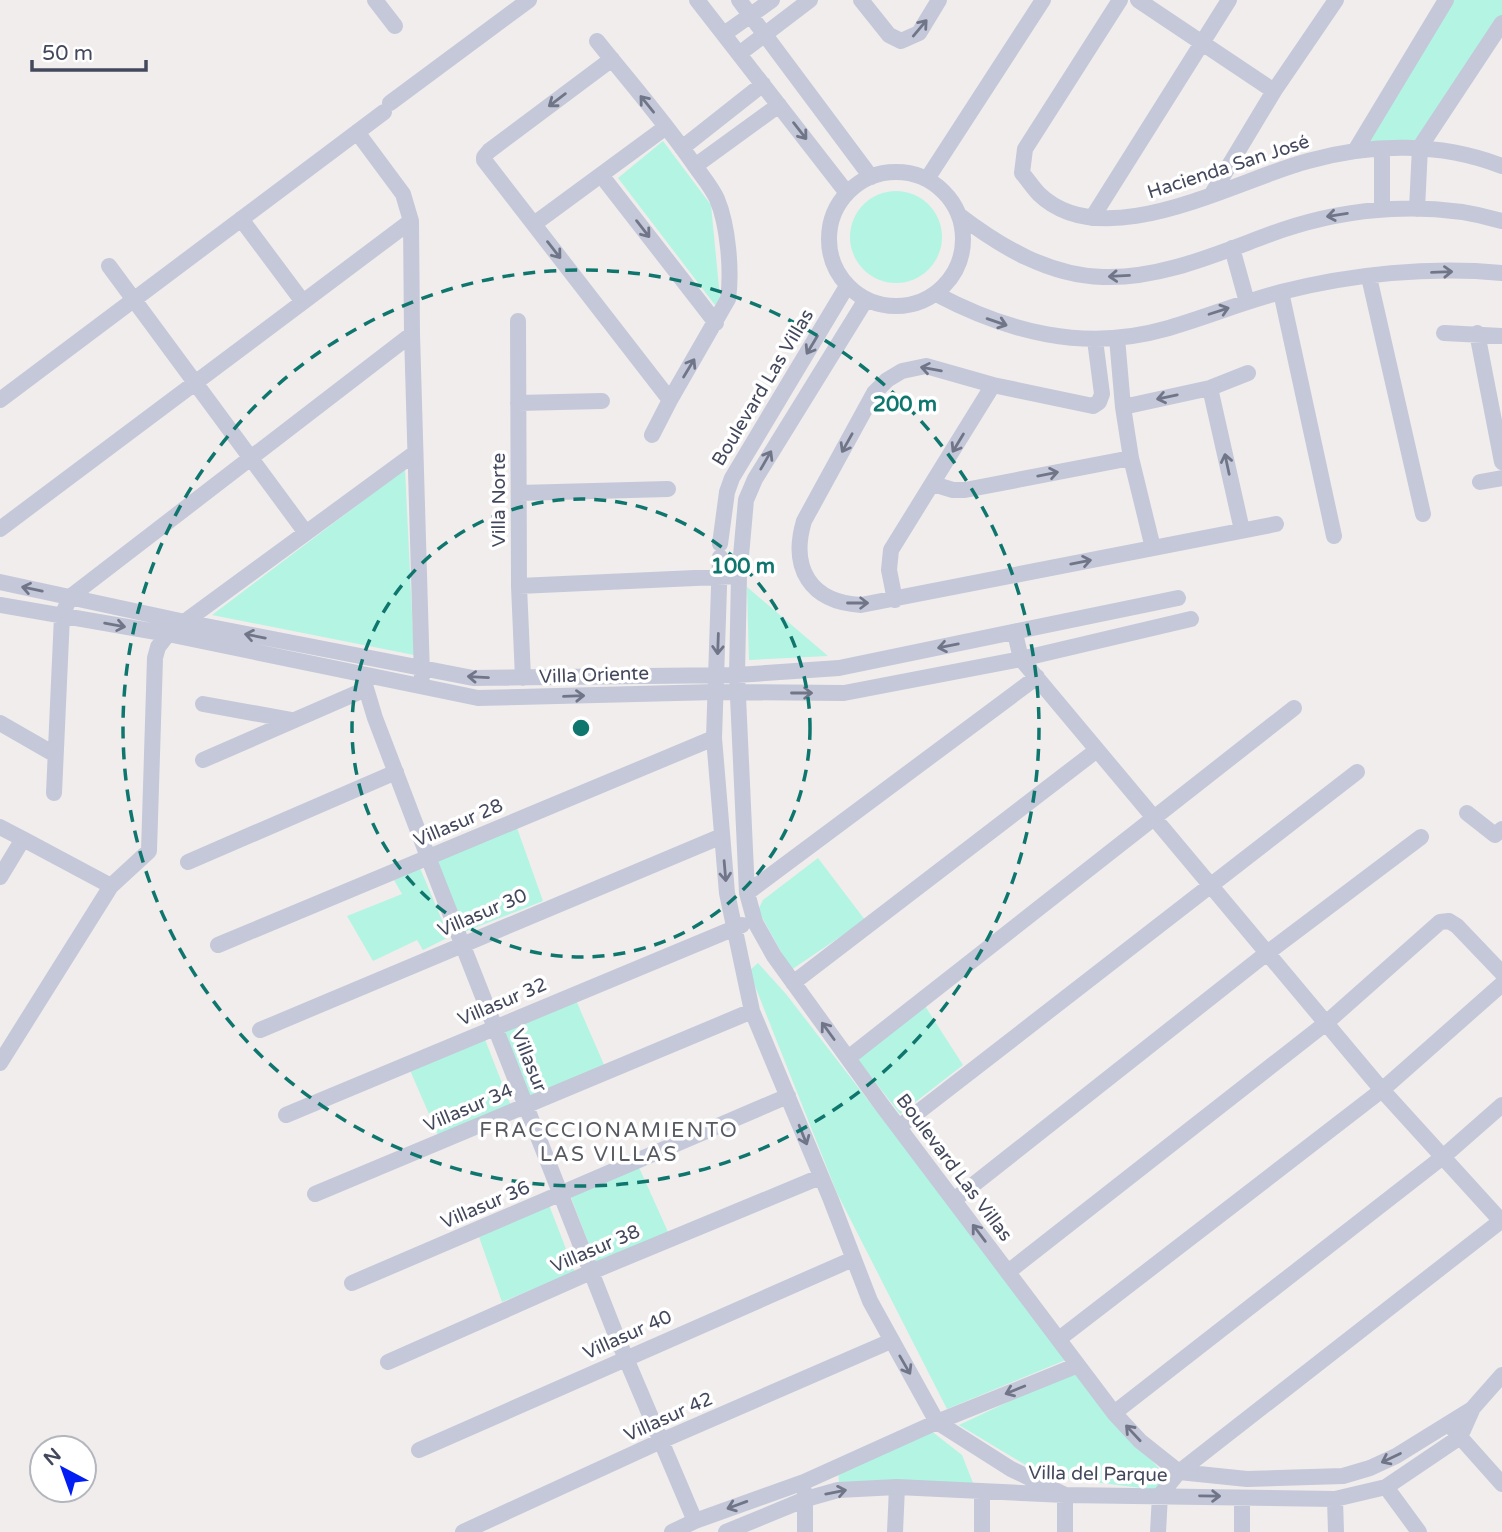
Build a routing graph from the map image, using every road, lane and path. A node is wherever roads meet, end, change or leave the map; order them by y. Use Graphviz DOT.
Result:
graph roads {
  1 [pos="375,0"];
  2 [pos="529,0"];
  3 [pos="697,0"];
  4 [pos="739,0"];
  5 [pos="772,0"];
  6 [pos="810,0"];
  7 [pos="861,0"];
  8 [pos="939,0"];
  9 [pos="1043,0"];
  10 [pos="1120,0"];
  11 [pos="1138,0"];
  12 [pos="1229,0"];
  13 [pos="1336,0"];
  14 [pos="1446,0"];
  15 [pos="750,15"];
  16 [pos="1502,23"];
  17 [pos="395,26"];
  18 [pos="724,34"];
  19 [pos="765,34"];
  20 [pos="597,41"];
  21 [pos="1202,41"];
  22 [pos="739,54"];
  23 [pos="612,60"];
  24 [pos="763,84"];
  25 [pos="1274,91"];
  26 [pos="779,105"];
  27 [pos="666,127"];
  28 [pos="357,132"];
  29 [pos="1420,147"];
  30 [pos="682,148"];
  31 [pos="1382,149"];
  32 [pos="1355,151"];
  33 [pos="695,166"];
  34 [pos="1502,166"];
  35 [pos="601,175"];
  36 [pos="871,177"];
  37 [pos="926,179"];
  38 [pos="847,193"];
  39 [pos="1212,194"];
  40 [pos="1382,209"];
  41 [pos="1417,209"];
  42 [pos="959,215"];
  43 [pos="1093,218"];
  44 [pos="242,219"];
  45 [pos="411,221"];
  46 [pos="1502,221"];
  47 [pos="534,224"];
  48 [pos="1232,248"];
  49 [pos="109,265"];
  50 [pos="1502,273"];
  51 [pos="1370,277"];
  52 [pos="847,286"];
  53 [pos="1281,292"];
  54 [pos="936,293"];
  55 [pos="134,299"];
  56 [pos="865,301"];
  57 [pos="303,302"];
  58 [pos="1247,302"];
  59 [pos="518,321"];
  60 [pos="716,323"];
  61 [pos="1444,333"];
  62 [pos="1477,333"];
  63 [pos="412,334"];
  64 [pos="1502,335"];
  65 [pos="1117,338"];
  66 [pos="1096,340"];
  67 [pos="1248,373"];
  68 [pos="195,383"];
  69 [pos="1494,383"];
  70 [pos="993,385"];
  71 [pos="1210,388"];
  72 [pos="0,400"];
  73 [pos="670,400"];
  74 [pos="603,401"];
  75 [pos="518,402"];
  76 [pos="1123,407"];
  77 [pos="652,435"];
  78 [pos="415,453"];
  79 [pos="251,458"];
  80 [pos="1131,458"];
  81 [pos="1502,462"];
  82 [pos="1502,478"];
  83 [pos="1480,482"];
  84 [pos="933,484"];
  85 [pos="668,489"];
  86 [pos="519,493"];
  87 [pos="723,514"];
  88 [pos="1423,514"];
  89 [pos="743,523"];
  90 [pos="1276,524"];
  91 [pos="0,529"];
  92 [pos="1242,530"];
  93 [pos="306,533"];
  94 [pos="1334,536"];
  95 [pos="1153,548"];
  96 [pos="739,571"];
  97 [pos="720,576"];
  98 [pos="0,582"];
  99 [pos="519,586"];
  100 [pos="70,597"];
  101 [pos="1178,598"];
  102 [pos="895,600"];
  103 [pos="0,605"];
  104 [pos="62,616"];
  105 [pos="1191,619"];
  106 [pos="185,622"];
  107 [pos="1015,633"];
  108 [pos="168,634"];
  109 [pos="1021,659"];
  110 [pos="422,668"];
  111 [pos="717,674"];
  112 [pos="737,675"];
  113 [pos="1037,677"];
  114 [pos="523,678"];
  115 [pos="364,682"];
  116 [pos="423,688"];
  117 [pos="716,692"];
  118 [pos="737,693"];
  119 [pos="204,704"];
  120 [pos="1294,708"];
  121 [pos="292,720"];
  122 [pos="0,723"];
  123 [pos="714,738"];
  124 [pos="1097,750"];
  125 [pos="54,754"];
  126 [pos="203,760"];
  127 [pos="396,772"];
  128 [pos="1357,772"];
  129 [pos="54,793"];
  130 [pos="1467,813"];
  131 [pos="1154,818"];
  132 [pos="0,827"];
  133 [pos="722,836"];
  134 [pos="1421,837"];
  135 [pos="1500,838"];
  136 [pos="23,839"];
  137 [pos="428,857"];
  138 [pos="188,862"];
  139 [pos="0,877"];
  140 [pos="111,886"];
  141 [pos="1212,886"];
  142 [pos="747,893"];
  143 [pos="755,922"];
  144 [pos="734,926"];
  145 [pos="462,943"];
  146 [pos="218,945"];
  147 [pos="1267,953"];
  148 [pos="1502,972"];
  149 [pos="793,984"];
  150 [pos="1502,984"];
  151 [pos="752,1011"];
  152 [pos="1326,1023"];
  153 [pos="495,1027"];
  154 [pos="260,1030"];
  155 [pos="848,1058"];
  156 [pos="0,1063"];
  157 [pos="1382,1090"];
  158 [pos="788,1096"];
  159 [pos="1502,1105"];
  160 [pos="526,1106"];
  161 [pos="286,1115"];
  162 [pos="899,1128"];
  163 [pos="1444,1156"];
  164 [pos="820,1177"];
  165 [pos="315,1194"];
  166 [pos="561,1195"];
  167 [pos="954,1200"];
  168 [pos="1502,1221"];
  169 [pos="853,1259"];
  170 [pos="591,1272"];
  171 [pos="1008,1272"];
  172 [pos="352,1283"];
  173 [pos="1059,1339"];
  174 [pos="891,1341"];
  175 [pos="625,1357"];
  176 [pos="388,1362"];
  177 [pos="1078,1365"];
  178 [pos="1502,1375"];
  179 [pos="1114,1413"];
  180 [pos="937,1422"];
  181 [pos="1455,1431"];
  182 [pos="661,1441"];
  183 [pos="419,1450"];
  184 [pos="1179,1472"];
  185 [pos="804,1482"];
  186 [pos="1502,1484"];
  187 [pos="897,1487"];
  188 [pos="1386,1487"];
  189 [pos="982,1491"];
  190 [pos="1065,1495"];
  191 [pos="1160,1495"];
  192 [pos="806,1499"];
  193 [pos="1242,1499"];
  194 [pos="1335,1499"];
  195 [pos="695,1521"];
  196 [pos="463,1532"];
  197 [pos="672,1532"];
  198 [pos="726,1532"];
  199 [pos="805,1532"];
  200 [pos="895,1532"];
  201 [pos="982,1532"];
  202 [pos="1065,1532"];
  203 [pos="1158,1532"];
  204 [pos="1242,1532"];
  205 [pos="1336,1532"];
  206 [pos="1419,1532"];
  1 -- 17 [label="street"];
  2 -- 28 [label="street"];
  3 -- 18 [label="street"];
  4 -- 15 [label="street"];
  5 -- 15 [label="street"];
  6 -- 19 [label="street"];
  7 -- 8 [label="street, one-way"];
  9 -- 37 [label="street"];
  10 -- 43 [label="street, Hacienda San José"];
  11 -- 21 [label="street"];
  12 -- 21 [label="street"];
  13 -- 25 [label="street"];
  14 -- 32 [label="street"];
  15 -- 18 [label="street"];
  15 -- 19 [label="street"];
  16 -- 29 [label="street"];
  18 -- 22 [label="street"];
  19 -- 22 [label="street"];
  19 -- 36 [label="street"];
  20 -- 23 [label="street"];
  21 -- 25 [label="street"];
  21 -- 43 [label="street"];
  22 -- 24 [label="street"];
  27 -- 23 [label="street, one-way"];
  23 -- 47 [label="street, one-way"];
  24 -- 26 [label="street"];
  24 -- 30 [label="street"];
  25 -- 39 [label="street"];
  26 -- 33 [label="street"];
  26 -- 38 [label="street, one-way"];
  27 -- 30 [label="street"];
  27 -- 35 [label="street"];
  28 -- 44 [label="street"];
  28 -- 45 [label="street"];
  29 -- 31 [label="street, Hacienda San José"];
  29 -- 34 [label="street, Hacienda San José"];
  29 -- 41 [label="street"];
  30 -- 33 [label="street"];
  31 -- 32 [label="street, Hacienda San José"];
  31 -- 40 [label="street"];
  32 -- 39 [label="street, Hacienda San José"];
  33 -- 60 [label="street"];
  35 -- 47 [label="street"];
  35 -- 60 [label="street, one-way"];
  36 -- 37 [label="street"];
  36 -- 38 [label="street"];
  37 -- 42 [label="street"];
  38 -- 52 [label="street"];
  39 -- 43 [label="street, Hacienda San José"];
  40 -- 41 [label="street"];
  40 -- 48 [label="street, one-way"];
  41 -- 46 [label="street"];
  48 -- 42 [label="street, one-way"];
  42 -- 54 [label="street"];
  44 -- 55 [label="street"];
  44 -- 57 [label="street"];
  45 -- 57 [label="street"];
  45 -- 63 [label="street"];
  47 -- 73 [label="street, one-way"];
  48 -- 58 [label="street"];
  49 -- 55 [label="street"];
  51 -- 50 [label="street, one-way"];
  51 -- 53 [label="street"];
  51 -- 88 [label="street"];
  52 -- 56 [label="street"];
  52 -- 87 [label="street, Boulevard Las Villas, one-way"];
  53 -- 58 [label="street"];
  53 -- 94 [label="street"];
  54 -- 56 [label="street"];
  54 -- 66 [label="street, one-way"];
  55 -- 68 [label="street"];
  55 -- 72 [label="street"];
  89 -- 56 [label="street, Boulevard Las Villas, one-way"];
  57 -- 68 [label="street"];
  65 -- 58 [label="street, one-way"];
  59 -- 75 [label="street, Villa Norte"];
  73 -- 60 [label="street, one-way"];
  61 -- 62 [label="street"];
  62 -- 64 [label="street"];
  62 -- 69 [label="street"];
  63 -- 78 [label="street"];
  63 -- 79 [label="street"];
  65 -- 66 [label="street"];
  65 -- 76 [label="street"];
  66 -- 70 [label="street"];
  67 -- 71 [label="street"];
  68 -- 79 [label="street"];
  68 -- 91 [label="street"];
  69 -- 81 [label="street"];
  70 -- 84 [label="street, one-way"];
  70 -- 102 [label="street, one-way"];
  71 -- 76 [label="street, one-way"];
  92 -- 71 [label="street, one-way"];
  73 -- 77 [label="street"];
  74 -- 75 [label="street"];
  75 -- 86 [label="street, Villa Norte"];
  76 -- 80 [label="street"];
  78 -- 93 [label="street"];
  78 -- 110 [label="street"];
  79 -- 93 [label="street"];
  79 -- 100 [label="street"];
  84 -- 80 [label="street, one-way"];
  80 -- 95 [label="street"];
  82 -- 83 [label="street"];
  84 -- 102 [label="street"];
  85 -- 86 [label="street"];
  86 -- 99 [label="street, Villa Norte"];
  87 -- 89 [label="street"];
  87 -- 97 [label="street, Boulevard Las Villas"];
  89 -- 96 [label="street, Boulevard Las Villas"];
  90 -- 92 [label="street"];
  92 -- 95 [label="street"];
  93 -- 106 [label="street"];
  102 -- 95 [label="street, one-way"];
  96 -- 97 [label="street"];
  96 -- 112 [label="street, Boulevard Las Villas"];
  97 -- 99 [label="street"];
  97 -- 111 [label="street, Boulevard Las Villas, one-way"];
  100 -- 98 [label="street, Villa Oriente, one-way"];
  99 -- 114 [label="street, Villa Norte"];
  100 -- 104 [label="street"];
  100 -- 106 [label="street, Villa Oriente"];
  101 -- 107 [label="street, Villa Oriente"];
  103 -- 104 [label="street, Villa Oriente"];
  104 -- 108 [label="street, Villa Oriente, one-way"];
  104 -- 125 [label="street"];
  105 -- 109 [label="street, Villa Oriente"];
  106 -- 108 [label="street"];
  110 -- 106 [label="street, Villa Oriente, one-way"];
  107 -- 109 [label="street"];
  107 -- 112 [label="street, Villa Oriente, one-way"];
  108 -- 115 [label="street, Villa Oriente"];
  108 -- 140 [label="street"];
  109 -- 113 [label="street"];
  118 -- 109 [label="street, Villa Oriente, one-way"];
  114 -- 110 [label="street, Villa Oriente, one-way"];
  110 -- 116 [label="street"];
  111 -- 112 [label="street, Villa Oriente"];
  111 -- 114 [label="street, Villa Oriente"];
  111 -- 117 [label="street, Boulevard Las Villas"];
  112 -- 118 [label="street, Boulevard Las Villas"];
  113 -- 124 [label="street"];
  113 -- 142 [label="street"];
  115 -- 116 [label="street, Villa Oriente"];
  115 -- 121 [label="street"];
  115 -- 127 [label="street, Villasur"];
  116 -- 117 [label="street, Villa Oriente, one-way"];
  117 -- 118 [label="street, Villa Oriente"];
  117 -- 123 [label="street, Boulevard Las Villas"];
  118 -- 142 [label="street, Boulevard Las Villas"];
  119 -- 121 [label="street"];
  120 -- 131 [label="street"];
  121 -- 126 [label="street"];
  122 -- 125 [label="street"];
  123 -- 133 [label="street, Boulevard Las Villas"];
  123 -- 137 [label="street, Villasur 28"];
  124 -- 131 [label="street"];
  124 -- 149 [label="street"];
  125 -- 129 [label="street"];
  127 -- 137 [label="street, Villasur"];
  127 -- 138 [label="street"];
  128 -- 141 [label="street"];
  130 -- 135 [label="street"];
  131 -- 141 [label="street"];
  131 -- 155 [label="street"];
  132 -- 136 [label="street"];
  133 -- 144 [label="street, Boulevard Las Villas, one-way"];
  133 -- 145 [label="street, Villasur 30"];
  134 -- 147 [label="street"];
  136 -- 139 [label="street"];
  136 -- 140 [label="street"];
  137 -- 145 [label="street, Villasur"];
  137 -- 146 [label="street, Villasur 28"];
  140 -- 156 [label="street"];
  141 -- 147 [label="street"];
  141 -- 162 [label="street"];
  142 -- 143 [label="street, Boulevard Las Villas"];
  143 -- 144 [label="street, Villasur 32"];
  143 -- 149 [label="street, Boulevard Las Villas"];
  144 -- 151 [label="street, Boulevard Las Villas"];
  144 -- 153 [label="street, Villasur 32"];
  145 -- 153 [label="street, Villasur"];
  145 -- 154 [label="street, Villasur 30"];
  147 -- 152 [label="street"];
  147 -- 167 [label="street"];
  148 -- 152 [label="street"];
  155 -- 149 [label="street, Boulevard Las Villas, one-way"];
  150 -- 157 [label="street"];
  151 -- 158 [label="street, Boulevard Las Villas"];
  151 -- 160 [label="street, Villasur 34"];
  152 -- 157 [label="street"];
  152 -- 171 [label="street"];
  153 -- 160 [label="street, Villasur"];
  153 -- 161 [label="street, Villasur 32"];
  155 -- 162 [label="street, Boulevard Las Villas"];
  157 -- 163 [label="street"];
  157 -- 173 [label="street"];
  158 -- 164 [label="street, Boulevard Las Villas, one-way"];
  158 -- 166 [label="street, Villasur 36"];
  159 -- 163 [label="street"];
  160 -- 165 [label="street, Villasur 34"];
  160 -- 166 [label="street, Villasur"];
  162 -- 167 [label="street, Boulevard Las Villas"];
  163 -- 168 [label="street"];
  163 -- 179 [label="street"];
  164 -- 169 [label="street, Boulevard Las Villas"];
  164 -- 170 [label="street, Villasur 38"];
  166 -- 170 [label="street, Villasur"];
  166 -- 172 [label="street, Villasur 36"];
  171 -- 167 [label="street, Boulevard Las Villas, one-way"];
  168 -- 184 [label="street"];
  169 -- 174 [label="street, Boulevard Las Villas"];
  169 -- 175 [label="street, Villasur 40"];
  170 -- 175 [label="street, Villasur"];
  170 -- 176 [label="street, Villasur 38"];
  171 -- 173 [label="street, Boulevard Las Villas"];
  173 -- 177 [label="street, Boulevard Las Villas"];
  174 -- 180 [label="street, Boulevard Las Villas, one-way"];
  174 -- 182 [label="street, Villasur 42"];
  175 -- 182 [label="street, Villasur"];
  175 -- 183 [label="street, Villasur 40"];
  177 -- 179 [label="street, Boulevard Las Villas"];
  177 -- 180 [label="street, one-way"];
  178 -- 181 [label="street"];
  184 -- 179 [label="street, Boulevard Las Villas, one-way"];
  180 -- 185 [label="street"];
  180 -- 190 [label="street, Boulevard Las Villas"];
  181 -- 184 [label="street, one-way"];
  181 -- 186 [label="street"];
  181 -- 188 [label="street, Villa del Parque"];
  182 -- 195 [label="street, Villasur"];
  182 -- 196 [label="street, Villasur 42"];
  184 -- 191 [label="street"];
  185 -- 192 [label="street"];
  185 -- 195 [label="street, one-way"];
  187 -- 189 [label="street, Villa del Parque"];
  192 -- 187 [label="street, Villa del Parque, one-way"];
  187 -- 200 [label="street"];
  188 -- 194 [label="street, Villa del Parque"];
  188 -- 206 [label="street"];
  189 -- 190 [label="street, Villa del Parque"];
  189 -- 201 [label="street"];
  190 -- 191 [label="street, Villa del Parque"];
  190 -- 202 [label="street"];
  191 -- 193 [label="street, Villa del Parque, one-way"];
  191 -- 203 [label="street"];
  192 -- 198 [label="street, Villa del Parque"];
  192 -- 199 [label="street"];
  193 -- 194 [label="street, Villa del Parque"];
  193 -- 204 [label="street"];
  194 -- 205 [label="street"];
  195 -- 197 [label="street"];
}
